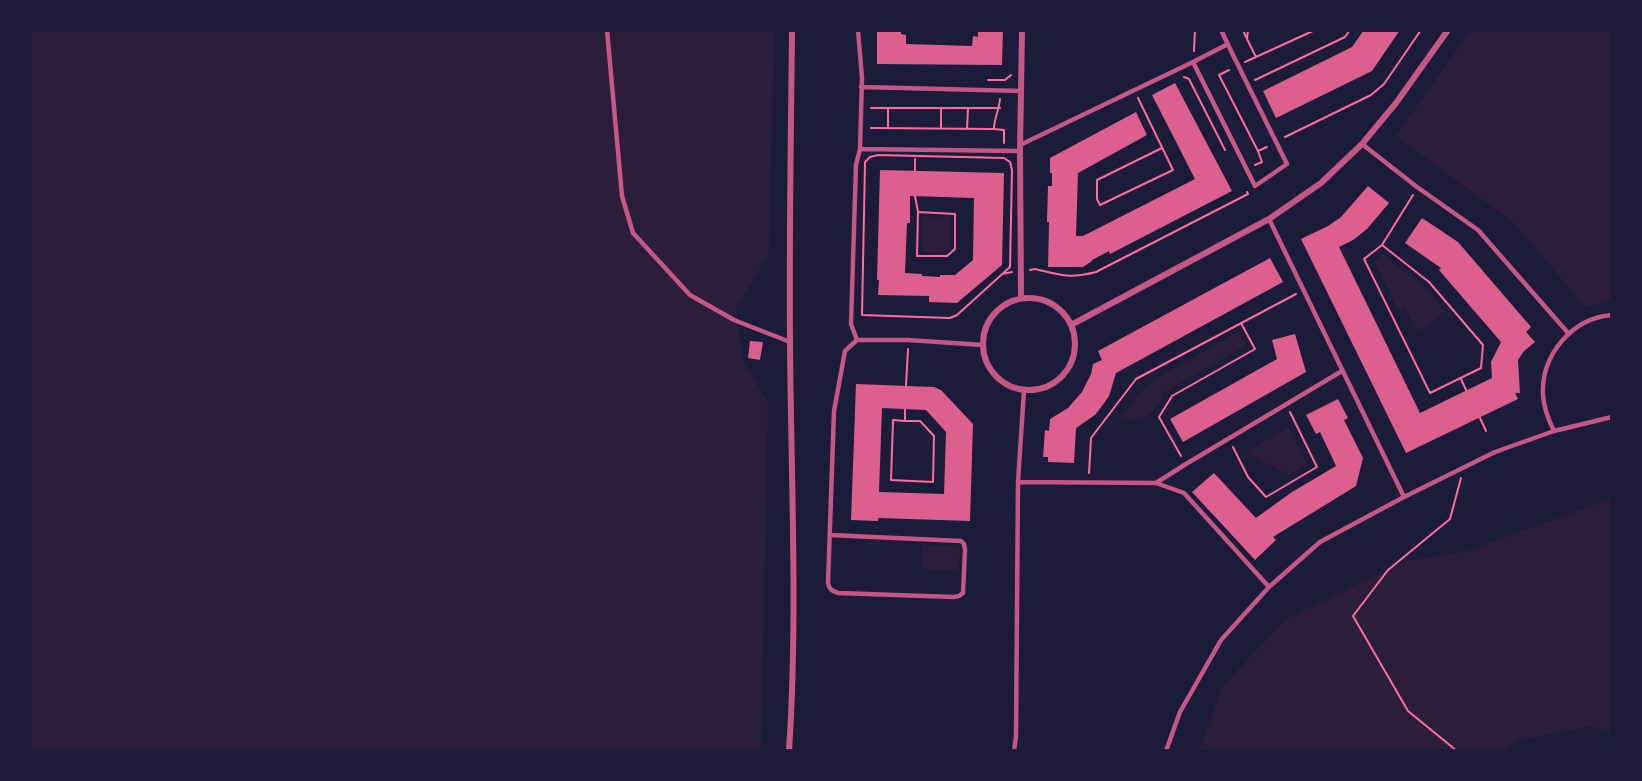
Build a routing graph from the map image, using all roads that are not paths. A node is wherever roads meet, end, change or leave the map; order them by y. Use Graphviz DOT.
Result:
graph roads {
  1 [pos="607,30"];
  2 [pos="792,30"];
  3 [pos="858,30"];
  4 [pos="1022,30"];
  5 [pos="1221,30"];
  6 [pos="1448,30"];
  7 [pos="1228,44"];
  8 [pos="1193,62"];
  9 [pos="861,87"];
  10 [pos="1021,91"];
  11 [pos="1362,144"];
  12 [pos="1020,148"];
  13 [pos="860,149"];
  14 [pos="1269,219"];
  15 [pos="1022,298"];
  16 [pos="1612,315"];
  17 [pos="1071,325"];
  18 [pos="1569,334"];
  19 [pos="857,340"];
  20 [pos="790,342"];
  21 [pos="983,345"];
  22 [pos="1342,371"];
  23 [pos="1024,390"];
  24 [pos="1612,417"];
  25 [pos="1554,431"];
  26 [pos="1018,482"];
  27 [pos="1156,483"];
  28 [pos="1404,497"];
  29 [pos="830,535"];
  30 [pos="1269,587"];
  31 [pos="789,751"];
  32 [pos="1014,751"];
  33 [pos="1166,751"];
  1 -- 20 [label="lane"];
  2 -- 20 [label="street"];
  3 -- 9 [label="lane"];
  4 -- 10 [label="street"];
  5 -- 7 [label="lane"];
  6 -- 11 [label="street"];
  7 -- 8 [label="lane"];
  7 -- 8 [label="lane"];
  8 -- 12 [label="lane"];
  9 -- 10 [label="lane"];
  9 -- 13 [label="lane"];
  10 -- 12 [label="street"];
  11 -- 14 [label="street"];
  11 -- 18 [label="lane"];
  12 -- 13 [label="lane"];
  12 -- 15 [label="street"];
  13 -- 19 [label="lane"];
  14 -- 17 [label="street"];
  14 -- 22 [label="lane"];
  15 -- 17 [label="street"];
  15 -- 21 [label="street"];
  16 -- 18 [label="lane"];
  17 -- 23 [label="street"];
  18 -- 25 [label="lane"];
  19 -- 21 [label="lane"];
  19 -- 29 [label="lane"];
  20 -- 31 [label="street"];
  21 -- 23 [label="street"];
  22 -- 27 [label="lane"];
  22 -- 28 [label="lane"];
  23 -- 26 [label="lane"];
  24 -- 25 [label="lane"];
  25 -- 28 [label="lane"];
  26 -- 27 [label="lane"];
  26 -- 32 [label="lane"];
  27 -- 30 [label="lane"];
  28 -- 30 [label="lane"];
  29 -- 29 [label="lane"];
  30 -- 33 [label="lane"];
}
